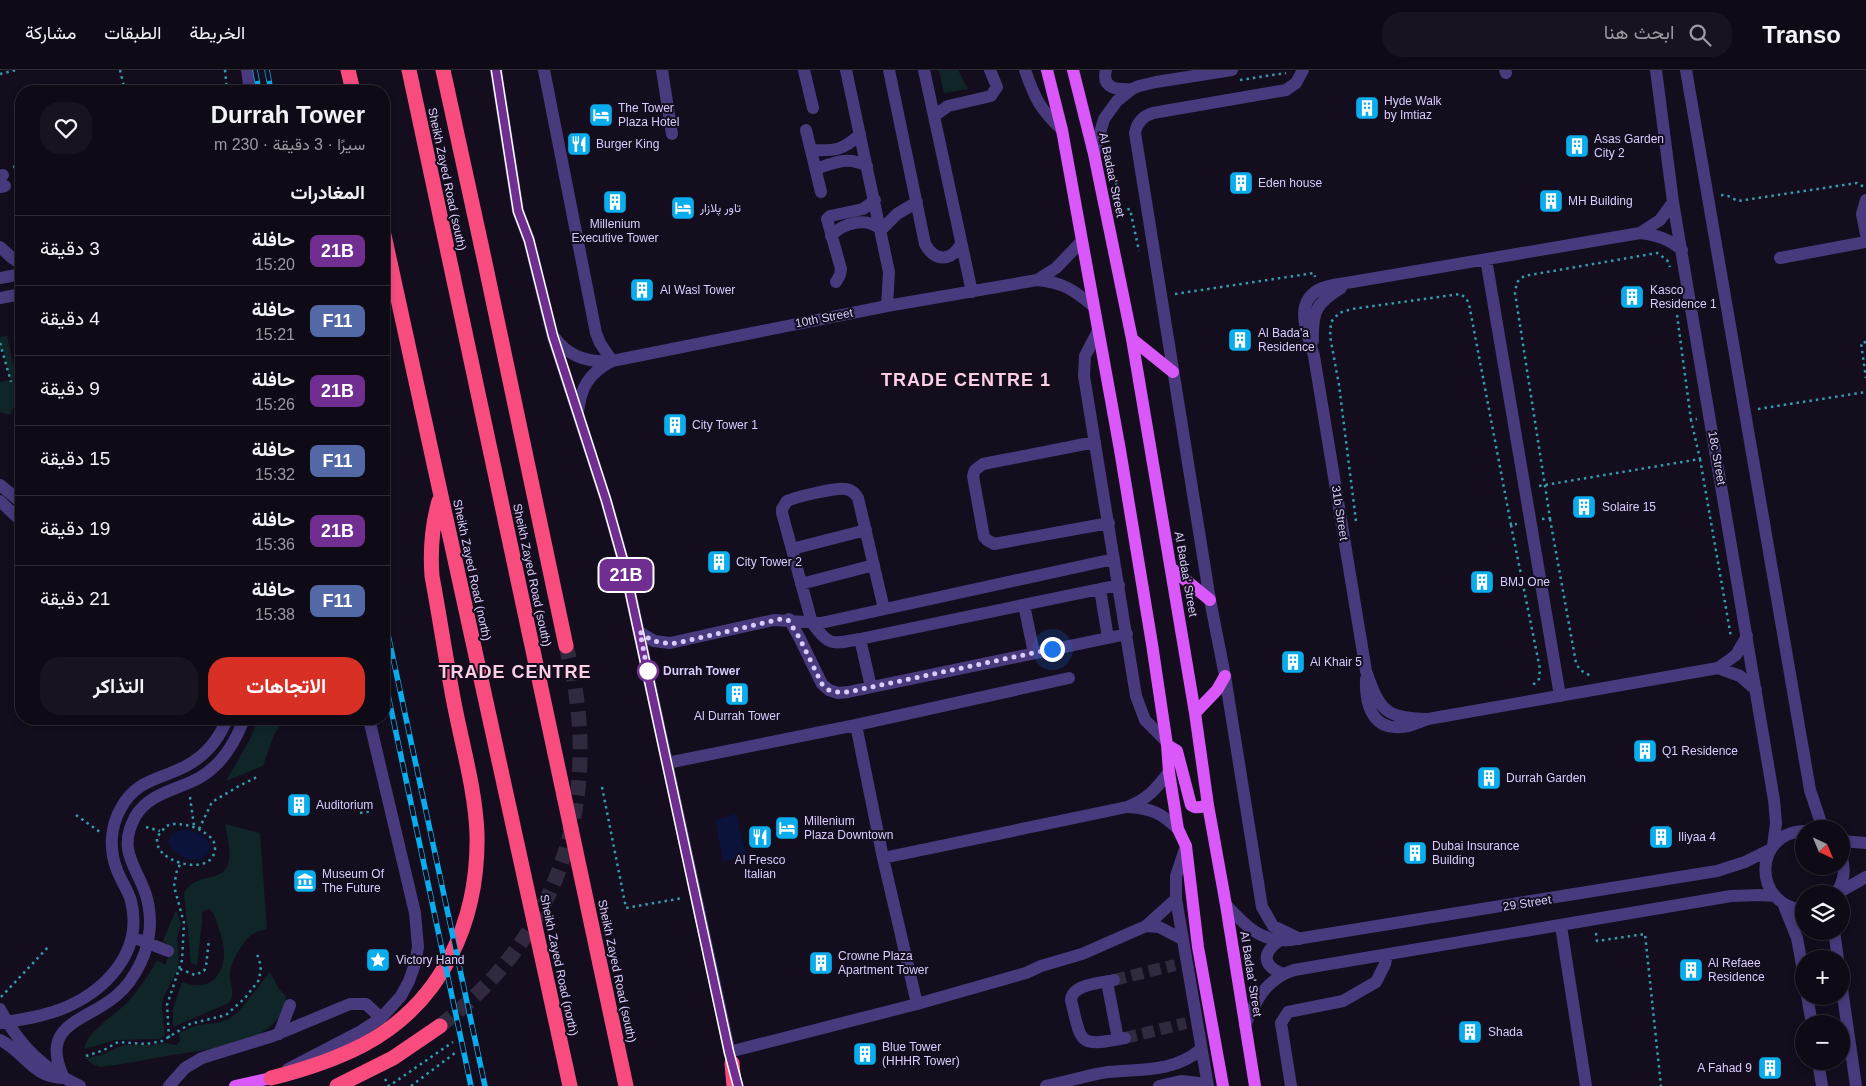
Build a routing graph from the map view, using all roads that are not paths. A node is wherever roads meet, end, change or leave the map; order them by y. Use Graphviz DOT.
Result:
graph roads {
  1 [pos="247,70"];
  2 [pos="348,70"];
  3 [pos="409,70"];
  4 [pos="442,70"];
  5 [pos="496,70"];
  6 [pos="544,70"];
  7 [pos="662,70"];
  8 [pos="804,70"];
  9 [pos="889,70"];
  10 [pos="924,70"];
  11 [pos="990,70"];
  12 [pos="1025,70"];
  13 [pos="1047,70"];
  14 [pos="1073,70"];
  15 [pos="1106,70"];
  16 [pos="1232,70"];
  17 [pos="1303,70"];
  18 [pos="1656,70"];
  19 [pos="1686,70"];
  20 [pos="845,71"];
  21 [pos="249,85"];
  22 [pos="352,85"];
  23 [pos="1132,89"];
  24 [pos="812,108"];
  25 [pos="934,116"];
  26 [pos="806,130"];
  27 [pos="1062,130"];
  28 [pos="672,134"];
  29 [pos="860,134"];
  30 [pos="811,150"];
  31 [pos="1094,154"];
  32 [pos="867,166"];
  33 [pos="816,169"];
  34 [pos="821,192"];
  35 [pos="875,200"];
  36 [pos="1866,200"];
  37 [pos="917,202"];
  38 [pos="1673,202"];
  39 [pos="881,230"];
  40 [pos="1640,233"];
  41 [pos="1866,234"];
  42 [pos="831,236"];
  43 [pos="1081,242"];
  44 [pos="1866,242"];
  45 [pos="961,244"];
  46 [pos="0,247"];
  47 [pos="1682,250"];
  48 [pos="1780,258"];
  49 [pos="15,259"];
  50 [pos="1486,259"];
  51 [pos="390,263"];
  52 [pos="15,275"];
  53 [pos="0,278"];
  54 [pos="1037,280"];
  55 [pos="836,282"];
  56 [pos="1352,282"];
  57 [pos="972,292"];
  58 [pos="15,295"];
  59 [pos="0,298"];
  60 [pos="887,306"];
  61 [pos="1093,306"];
  62 [pos="1098,331"];
  63 [pos="553,336"];
  64 [pos="1132,339"];
  65 [pos="1314,356"];
  66 [pos="612,361"];
  67 [pos="1173,372"];
  68 [pos="577,415"];
  69 [pos="1095,442"];
  70 [pos="0,484"];
  71 [pos="15,497"];
  72 [pos="441,497"];
  73 [pos="0,501"];
  74 [pos="15,515"];
  75 [pos="1109,523"];
  76 [pos="866,530"];
  77 [pos="792,550"];
  78 [pos="1114,559"];
  79 [pos="874,565"];
  80 [pos="1171,568"];
  81 [pos="801,584"];
  82 [pos="1119,585"];
  83 [pos="1100,589"];
  84 [pos="1210,600"];
  85 [pos="1024,605"];
  86 [pos="884,609"];
  87 [pos="788,620"];
  88 [pos="812,623"];
  89 [pos="640,632"];
  90 [pos="1127,634"];
  91 [pos="1747,636"];
  92 [pos="1108,638"];
  93 [pos="860,639"];
  94 [pos="566,646"];
  95 [pos="1034,653"];
  96 [pos="1718,668"];
  97 [pos="1225,676"];
  98 [pos="1069,678"];
  99 [pos="871,688"];
  100 [pos="1756,690"];
  101 [pos="1560,696"];
  102 [pos="1195,713"];
  103 [pos="224,725"];
  104 [pos="241,725"];
  105 [pos="370,725"];
  106 [pos="856,726"];
  107 [pos="1167,743"];
  108 [pos="667,763"];
  109 [pos="1169,772"];
  110 [pos="1208,805"];
  111 [pos="1127,807"];
  112 [pos="116,819"];
  113 [pos="1820,820"];
  114 [pos="132,824"];
  115 [pos="1178,829"];
  116 [pos="1795,833"];
  117 [pos="1850,842"];
  118 [pos="1866,843"];
  119 [pos="1186,846"];
  120 [pos="1772,848"];
  121 [pos="883,858"];
  122 [pos="1866,877"];
  123 [pos="1850,886"];
  124 [pos="1176,899"];
  125 [pos="1779,900"];
  126 [pos="1226,905"];
  127 [pos="1795,908"];
  128 [pos="1146,926"];
  129 [pos="1561,926"];
  130 [pos="1182,939"];
  131 [pos="1300,939"];
  132 [pos="131,941"];
  133 [pos="1279,941"];
  134 [pos="147,946"];
  135 [pos="1799,950"];
  136 [pos="167,955"];
  137 [pos="1387,955"];
  138 [pos="1283,974"];
  139 [pos="1110,981"];
  140 [pos="917,1004"];
  141 [pos="290,1005"];
  142 [pos="1844,1005"];
  143 [pos="0,1009"];
  144 [pos="381,1018"];
  145 [pos="3,1023"];
  146 [pos="1245,1025"];
  147 [pos="440,1026"];
  148 [pos="279,1034"];
  149 [pos="0,1040"];
  150 [pos="1201,1049"];
  151 [pos="731,1057"];
  152 [pos="1819,1070"];
  153 [pos="64,1078"];
  154 [pos="271,1078"];
  155 [pos="1207,1085"];
  156 [pos="80,1086"];
  157 [pos="170,1086"];
  158 [pos="235,1086"];
  159 [pos="337,1086"];
  160 [pos="570,1086"];
  161 [pos="626,1086"];
  162 [pos="734,1086"];
  163 [pos="738,1086"];
  164 [pos="1046,1086"];
  165 [pos="1159,1086"];
  166 [pos="1223,1086"];
  167 [pos="1256,1086"];
  168 [pos="1291,1086"];
  169 [pos="1586,1086"];
  170 [pos="1822,1086"];
  171 [pos="1856,1086"];
  1 -- 21 [label="street"];
  2 -- 22 [label="highway"];
  3 -- 161 [label="highway, Sheikh Zayed Road (south)"];
  4 -- 94 [label="highway"];
  5 -- 63 [label="street"];
  6 -- 66 [label="street"];
  7 -- 28 [label="street"];
  8 -- 24 [label="street"];
  9 -- 37 [label="street"];
  10 -- 25 [label="street"];
  11 -- 25 [label="street"];
  12 -- 27 [label="street"];
  13 -- 27 [label="main road"];
  14 -- 31 [label="main road, Al Badaa' Street"];
  15 -- 23 [label="street"];
  16 -- 23 [label="street"];
  17 -- 67 [label="street"];
  18 -- 38 [label="street, 18c Street"];
  19 -- 113 [label="street"];
  20 -- 29 [label="street"];
  23 -- 31 [label="street"];
  25 -- 45 [label="street"];
  26 -- 30 [label="street"];
  27 -- 43 [label="main road"];
  29 -- 30 [label="street"];
  29 -- 32 [label="street"];
  30 -- 33 [label="street"];
  31 -- 64 [label="main road, Al Badaa' Street"];
  32 -- 33 [label="street"];
  32 -- 35 [label="street"];
  33 -- 34 [label="street"];
  35 -- 39 [label="street"];
  35 -- 42 [label="street"];
  36 -- 41 [label="street"];
  37 -- 39 [label="street"];
  37 -- 45 [label="street"];
  38 -- 40 [label="street, 31b Street"];
  38 -- 47 [label="street, 18c Street"];
  39 -- 42 [label="street"];
  39 -- 60 [label="street"];
  40 -- 47 [label="street, 31b Street"];
  40 -- 50 [label="street, 31b Street"];
  42 -- 55 [label="street"];
  43 -- 54 [label="street, 10th Street"];
  43 -- 61 [label="main road"];
  44 -- 48 [label="street"];
  45 -- 57 [label="street"];
  46 -- 49 [label="street"];
  47 -- 91 [label="street, 18c Street"];
  50 -- 56 [label="street, 31b Street"];
  50 -- 101 [label="street"];
  51 -- 72 [label="highway, Sheikh Zayed Road (north)"];
  52 -- 53 [label="street"];
  54 -- 57 [label="street, 10th Street"];
  54 -- 61 [label="street, 10th Street"];
  56 -- 65 [label="street, 31b Street"];
  56 -- 65 [label="street, 31b Street"];
  57 -- 60 [label="street, 10th Street"];
  58 -- 59 [label="street"];
  60 -- 66 [label="street, 10th Street"];
  61 -- 62 [label="main road"];
  62 -- 69 [label="street"];
  62 -- 107 [label="main road"];
  63 -- 66 [label="street, 10th Street"];
  63 -- 68 [label="street"];
  64 -- 67 [label="main road"];
  64 -- 80 [label="main road, Al Badaa' Street"];
  65 -- 101 [label="street, 31b Street"];
  66 -- 68 [label="street, 10th Street"];
  67 -- 84 [label="street"];
  68 -- 89 [label="street"];
  69 -- 75 [label="street"];
  69 -- 75 [label="street"];
  70 -- 71 [label="street"];
  72 -- 154 [label="highway"];
  72 -- 160 [label="highway, Sheikh Zayed Road (north)"];
  73 -- 74 [label="street"];
  75 -- 78 [label="street"];
  76 -- 77 [label="street"];
  76 -- 77 [label="street"];
  76 -- 79 [label="street"];
  77 -- 81 [label="street"];
  78 -- 82 [label="street"];
  78 -- 86 [label="street"];
  79 -- 81 [label="street"];
  79 -- 86 [label="street"];
  80 -- 84 [label="main road"];
  80 -- 102 [label="main road, Al Badaa' Street"];
  81 -- 88 [label="street"];
  82 -- 83 [label="street"];
  82 -- 90 [label="street"];
  83 -- 85 [label="street"];
  83 -- 92 [label="street"];
  84 -- 97 [label="street"];
  85 -- 93 [label="street"];
  85 -- 95 [label="street"];
  86 -- 88 [label="street"];
  87 -- 88 [label="street"];
  87 -- 89 [label="street"];
  87 -- 99 [label="street"];
  88 -- 93 [label="street"];
  89 -- 108 [label="street"];
  90 -- 92 [label="street"];
  90 -- 107 [label="street"];
  91 -- 96 [label="street, 31b Street"];
  91 -- 100 [label="street, 18c Street"];
  92 -- 95 [label="street"];
  93 -- 99 [label="street"];
  95 -- 99 [label="street"];
  96 -- 100 [label="street"];
  96 -- 101 [label="street, 31b Street"];
  97 -- 102 [label="main road"];
  97 -- 131 [label="street"];
  98 -- 106 [label="street"];
  100 -- 120 [label="street, 18c Street"];
  102 -- 110 [label="main road, Al Badaa' Street"];
  103 -- 112 [label="street"];
  104 -- 114 [label="street"];
  105 -- 144 [label="street"];
  106 -- 108 [label="street"];
  106 -- 121 [label="street"];
  107 -- 109 [label="main road"];
  107 -- 110 [label="main road"];
  108 -- 151 [label="street"];
  109 -- 111 [label="street"];
  109 -- 115 [label="main road"];
  110 -- 126 [label="main road, Al Badaa' Street"];
  111 -- 115 [label="street"];
  111 -- 121 [label="street"];
  112 -- 114 [label="street"];
  112 -- 132 [label="street"];
  114 -- 134 [label="street"];
  115 -- 119 [label="main road"];
  116 -- 120 [label="street, 29 Street"];
  117 -- 118 [label="street"];
  119 -- 124 [label="street"];
  119 -- 166 [label="main road"];
  120 -- 125 [label="street, 18c Street"];
  120 -- 131 [label="street, 29 Street"];
  121 -- 140 [label="street"];
  122 -- 123 [label="street"];
  124 -- 128 [label="street"];
  124 -- 130 [label="street"];
  125 -- 127 [label="street"];
  125 -- 129 [label="street"];
  125 -- 135 [label="street, 18c Street"];
  126 -- 133 [label="street, 29 Street"];
  126 -- 146 [label="main road, Al Badaa' Street"];
  128 -- 130 [label="street"];
  128 -- 140 [label="street"];
  129 -- 137 [label="street"];
  129 -- 169 [label="street"];
  130 -- 150 [label="street"];
  131 -- 133 [label="street, 29 Street"];
  132 -- 134 [label="street"];
  132 -- 145 [label="street"];
  133 -- 138 [label="street"];
  134 -- 136 [label="street"];
  134 -- 153 [label="street"];
  137 -- 138 [label="street"];
  137 -- 168 [label="street"];
  138 -- 146 [label="street"];
  139 -- 139 [label="street"];
  140 -- 151 [label="street"];
  141 -- 148 [label="street"];
  142 -- 171 [label="street"];
  143 -- 145 [label="street"];
  144 -- 148 [label="street"];
  144 -- 154 [label="street"];
  145 -- 153 [label="street"];
  146 -- 167 [label="main road, Al Badaa' Street"];
  147 -- 159 [label="highway"];
  148 -- 157 [label="street"];
  149 -- 153 [label="street"];
  150 -- 155 [label="street"];
  150 -- 164 [label="street"];
  151 -- 162 [label="highway"];
  151 -- 163 [label="street"];
  152 -- 170 [label="street"];
  153 -- 156 [label="street"];
  154 -- 158 [label="main road"];
  155 -- 165 [label="street"];
}
